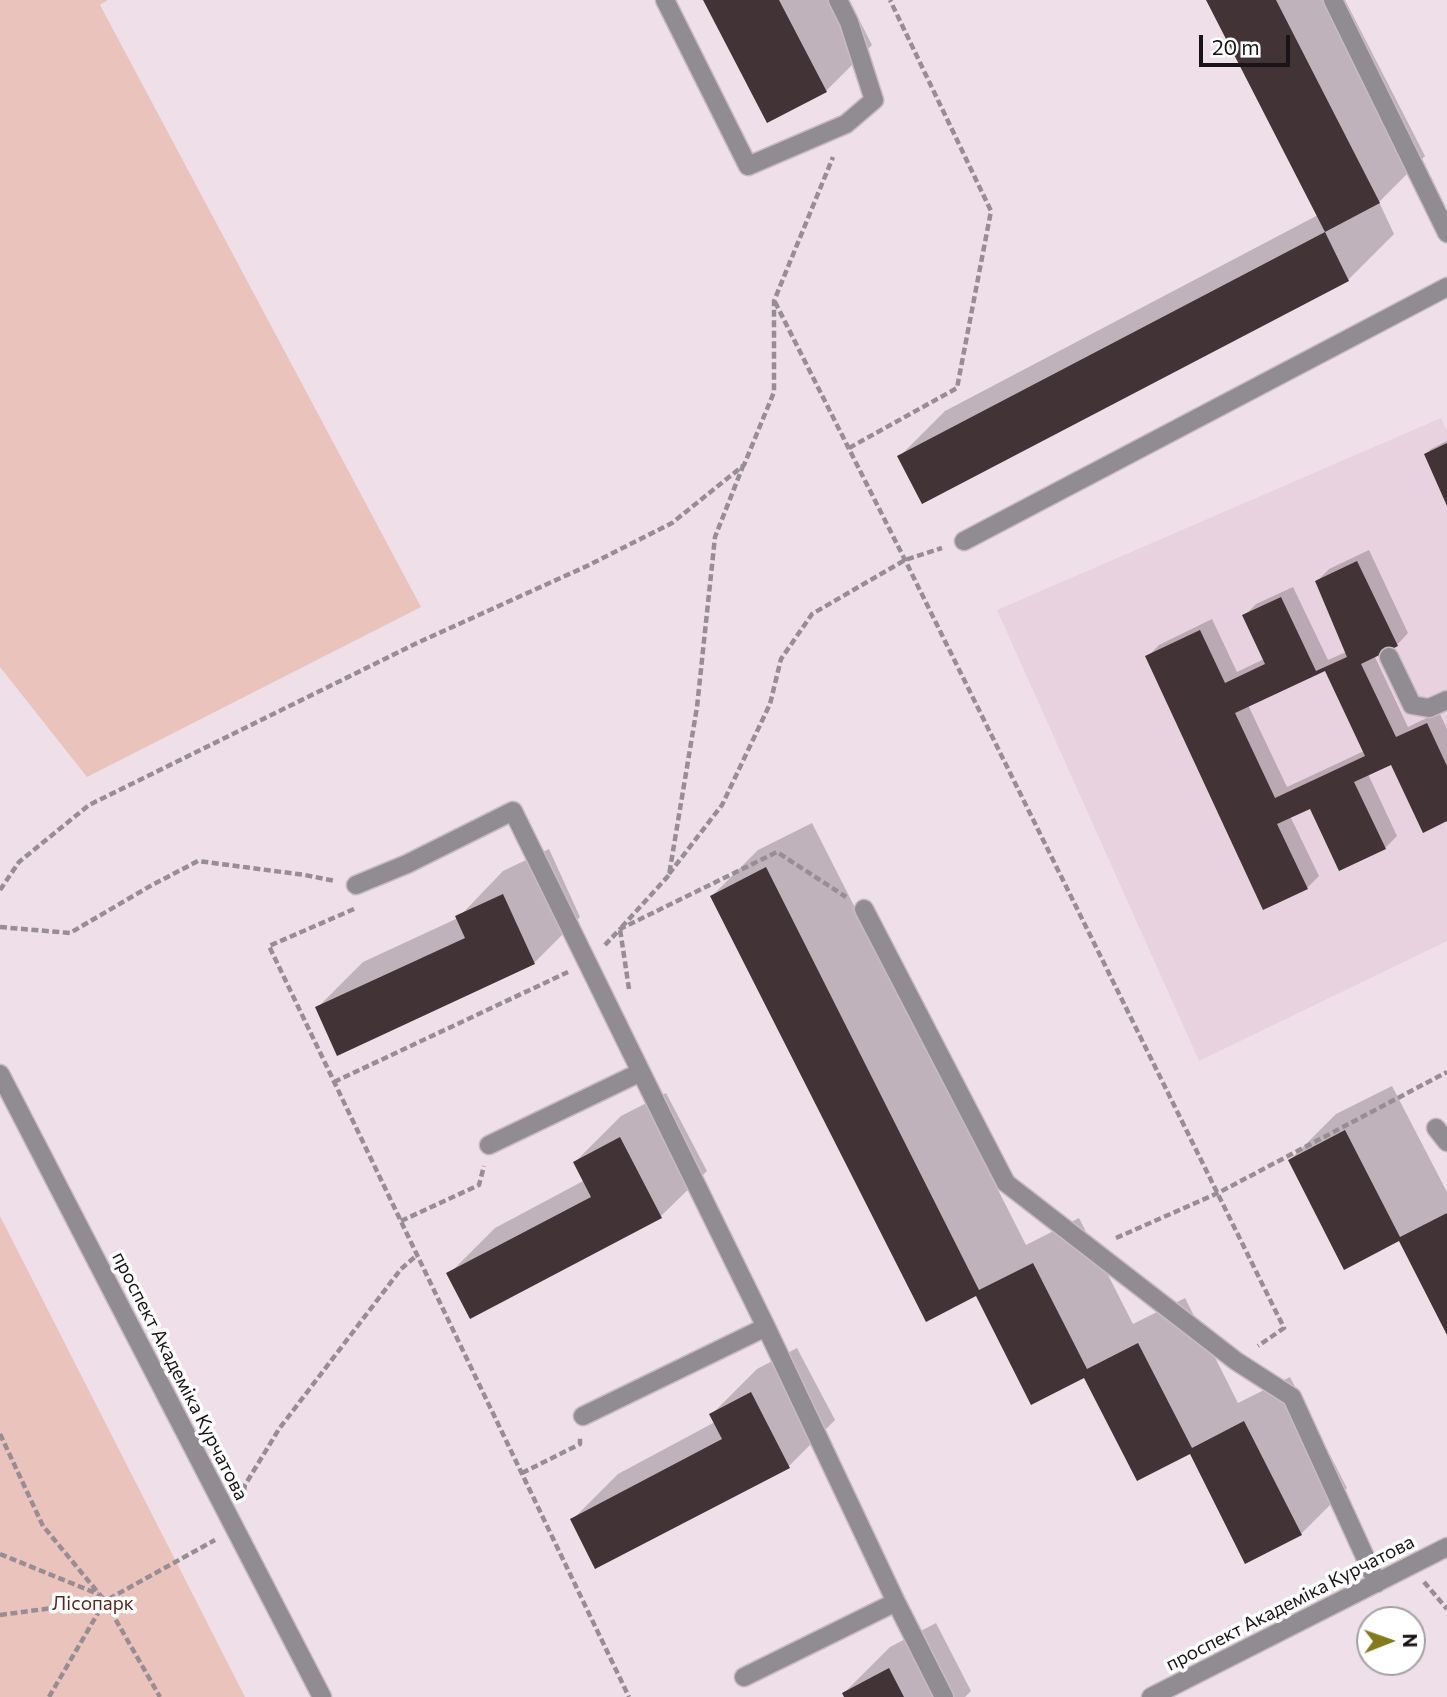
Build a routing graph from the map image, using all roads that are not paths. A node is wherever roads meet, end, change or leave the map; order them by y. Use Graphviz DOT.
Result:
graph roads {
  1 [pos="665,0"];
  2 [pos="838,0"];
  3 [pos="1334,0"];
  4 [pos="1447,233"];
  5 [pos="1447,287"];
  6 [pos="964,541"];
  7 [pos="1389,657"];
  8 [pos="1447,700"];
  9 [pos="356,885"];
  10 [pos="864,909"];
  11 [pos="641,1072"];
  12 [pos="0,1074"];
  13 [pos="489,1145"];
  14 [pos="766,1327"];
  15 [pos="583,1416"];
  16 [pos="1447,1547"];
  17 [pos="1377,1583"];
  18 [pos="896,1602"];
  19 [pos="744,1676"];
  20 [pos="322,1697"];
  21 [pos="944,1697"];
  22 [pos="1151,1697"];
  1 -- 2 [label="street"];
  3 -- 4 [label="street"];
  5 -- 6 [label="street"];
  7 -- 8 [label="street"];
  9 -- 11 [label="street"];
  10 -- 17 [label="street"];
  11 -- 13 [label="street"];
  11 -- 14 [label="street"];
  12 -- 20 [label="street, проспект Академіка Курчатова"];
  14 -- 15 [label="street"];
  14 -- 18 [label="street"];
  16 -- 17 [label="street, проспект Академіка Курчатова"];
  17 -- 22 [label="street, проспект Академіка Курчатова"];
  18 -- 19 [label="street"];
  18 -- 21 [label="street"];
}
